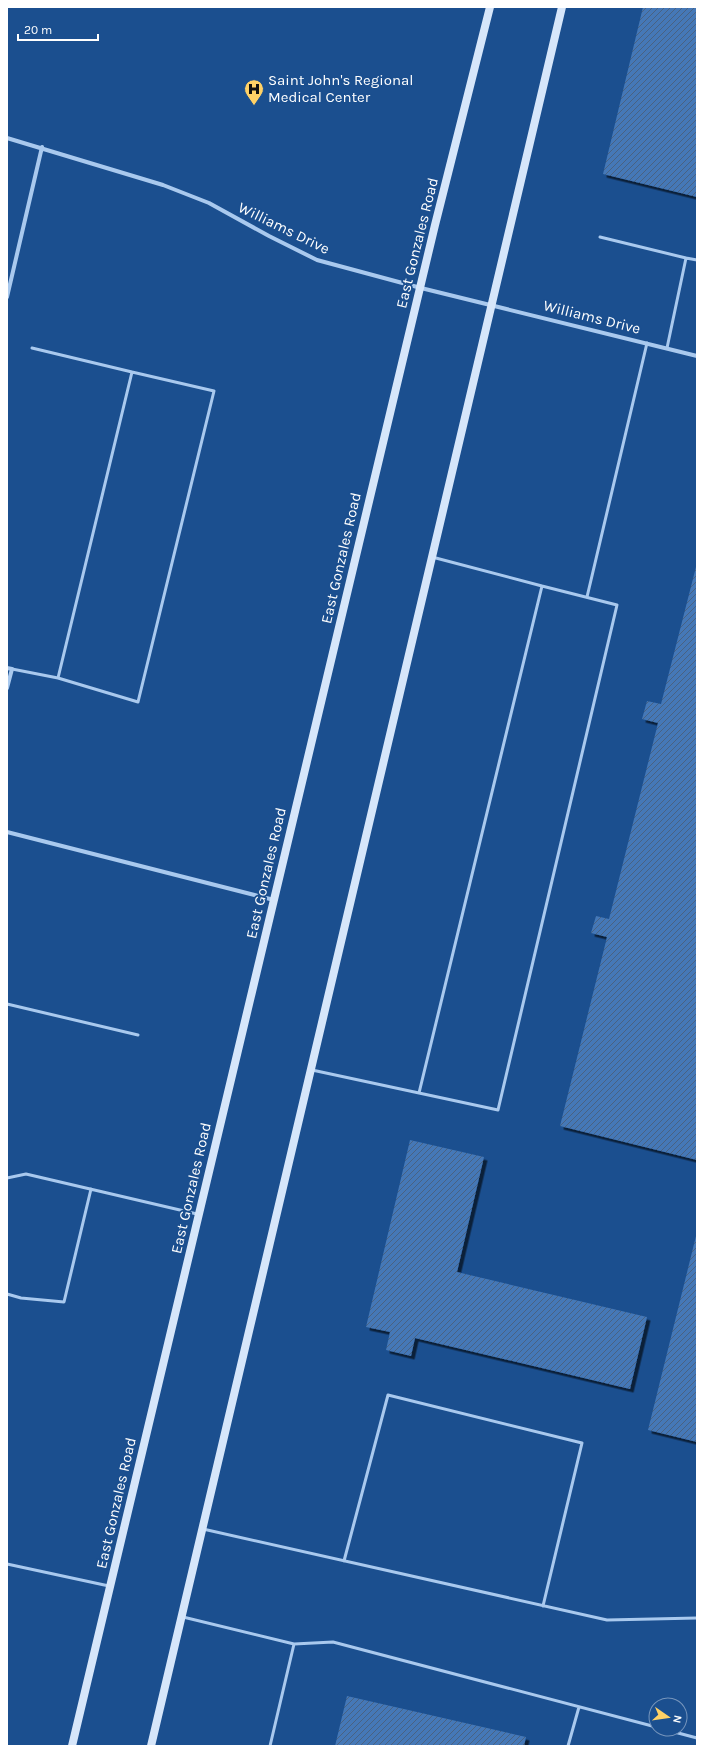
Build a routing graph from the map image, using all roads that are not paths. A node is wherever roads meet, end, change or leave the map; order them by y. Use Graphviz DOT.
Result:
graph roads {
  1 [pos="490,7"];
  2 [pos="562,7"];
  3 [pos="7,138"];
  4 [pos="42,147"];
  5 [pos="600,237"];
  6 [pos="686,258"];
  7 [pos="697,260"];
  8 [pos="421,288"];
  9 [pos="7,297"];
  10 [pos="491,304"];
  11 [pos="647,344"];
  12 [pos="32,348"];
  13 [pos="667,348"];
  14 [pos="697,356"];
  15 [pos="132,372"];
  16 [pos="432,557"];
  17 [pos="542,586"];
  18 [pos="587,597"];
  19 [pos="9,669"];
  20 [pos="58,678"];
  21 [pos="7,688"];
  22 [pos="7,832"];
  23 [pos="274,900"];
  24 [pos="7,1004"];
  25 [pos="138,1035"];
  26 [pos="311,1069"];
  27 [pos="419,1093"];
  28 [pos="7,1178"];
  29 [pos="91,1189"];
  30 [pos="199,1214"];
  31 [pos="7,1294"];
  32 [pos="202,1529"];
  33 [pos="344,1561"];
  34 [pos="7,1564"];
  35 [pos="110,1586"];
  36 [pos="543,1606"];
  37 [pos="181,1617"];
  38 [pos="697,1618"];
  39 [pos="294,1644"];
  40 [pos="579,1707"];
  41 [pos="648,1725"];
  42 [pos="72,1746"];
  43 [pos="151,1746"];
  44 [pos="270,1746"];
  45 [pos="568,1746"];
  1 -- 8 [label="main road, East Gonzales Road"];
  2 -- 10 [label="main road"];
  3 -- 4 [label="street, Williams Drive"];
  4 -- 8 [label="street, Williams Drive"];
  4 -- 9 [label="street"];
  5 -- 6 [label="lane"];
  6 -- 7 [label="lane"];
  6 -- 13 [label="lane"];
  8 -- 10 [label="street, Williams Drive"];
  8 -- 23 [label="main road, East Gonzales Road"];
  10 -- 11 [label="street, Williams Drive"];
  10 -- 16 [label="main road"];
  11 -- 13 [label="street, Williams Drive"];
  11 -- 18 [label="lane"];
  12 -- 15 [label="lane"];
  13 -- 14 [label="street, Williams Drive"];
  15 -- 20 [label="lane"];
  15 -- 20 [label="lane"];
  16 -- 17 [label="lane"];
  16 -- 26 [label="main road"];
  17 -- 18 [label="lane"];
  17 -- 27 [label="lane"];
  18 -- 27 [label="lane"];
  19 -- 20 [label="lane"];
  19 -- 21 [label="street"];
  22 -- 23 [label="street"];
  23 -- 30 [label="main road, East Gonzales Road"];
  24 -- 25 [label="lane"];
  26 -- 27 [label="lane"];
  26 -- 32 [label="main road"];
  28 -- 29 [label="lane"];
  29 -- 30 [label="lane"];
  29 -- 31 [label="lane"];
  30 -- 35 [label="main road, East Gonzales Road"];
  32 -- 33 [label="lane"];
  32 -- 37 [label="main road"];
  33 -- 36 [label="lane"];
  33 -- 36 [label="lane"];
  34 -- 35 [label="lane"];
  35 -- 42 [label="main road, East Gonzales Road"];
  36 -- 38 [label="lane"];
  37 -- 39 [label="lane"];
  37 -- 43 [label="main road"];
  39 -- 40 [label="lane"];
  39 -- 44 [label="lane"];
  40 -- 41 [label="lane"];
  40 -- 45 [label="lane"];
}
